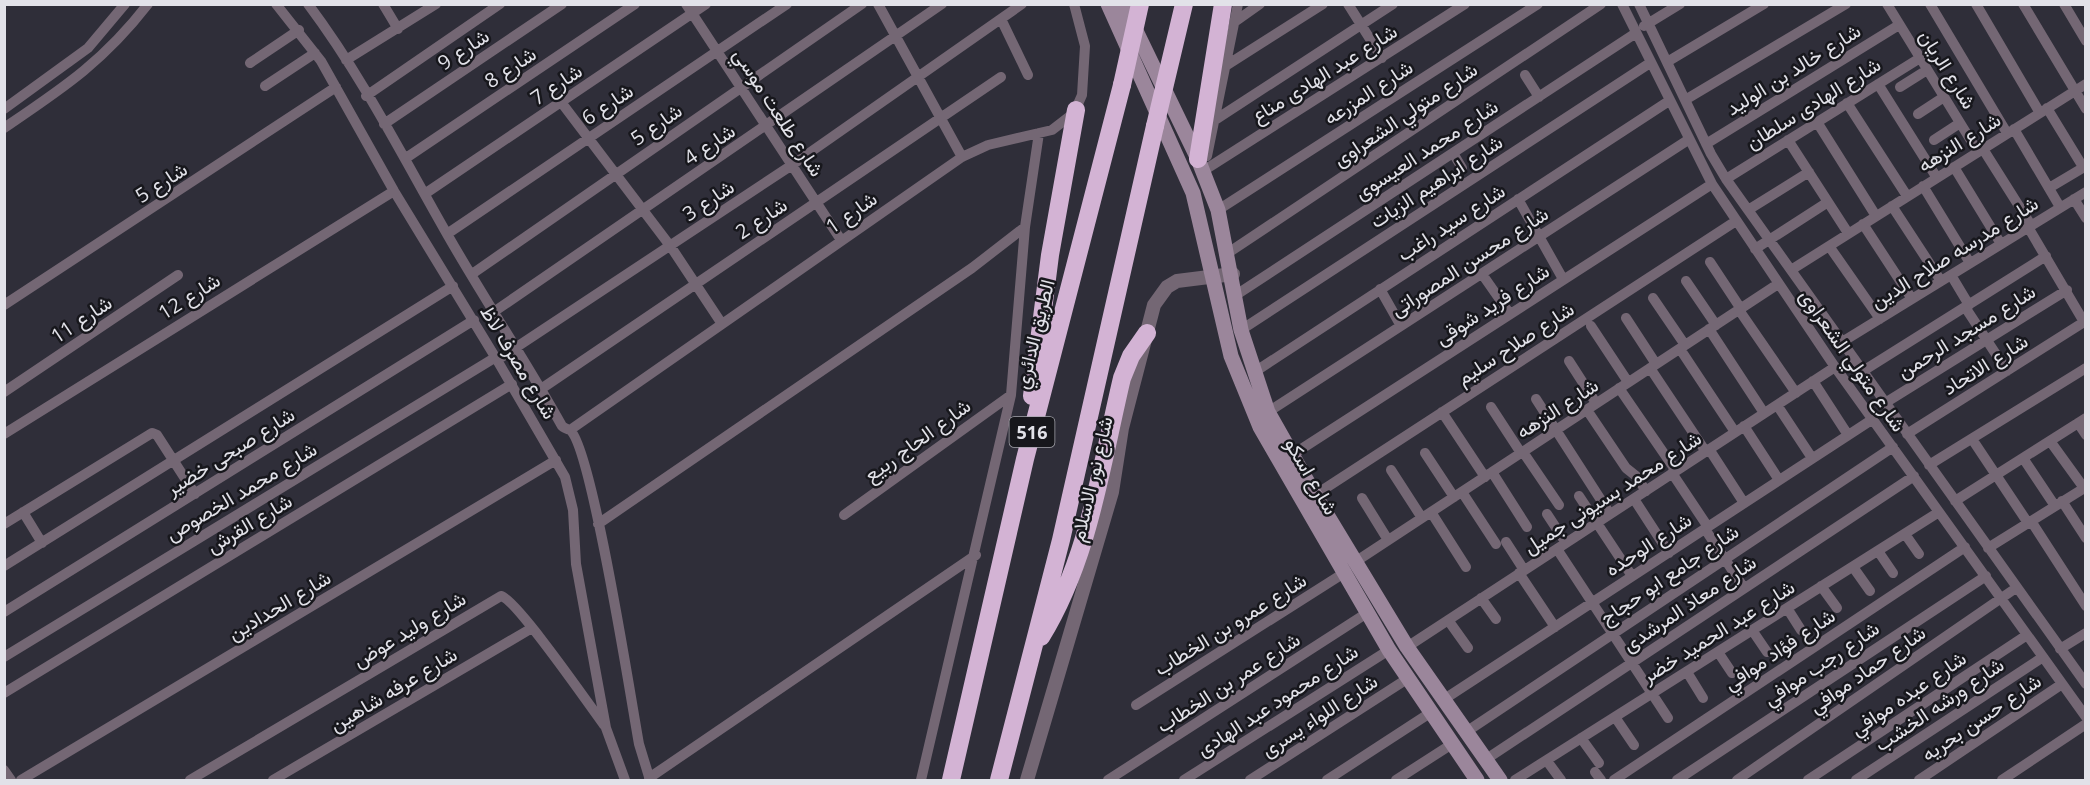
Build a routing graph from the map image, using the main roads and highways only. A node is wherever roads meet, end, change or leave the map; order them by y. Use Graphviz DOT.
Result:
graph roads {
  1 [pos="1108,4"];
  2 [pos="1123,4"];
  3 [pos="1140,4"];
  4 [pos="1184,4"];
  5 [pos="1223,4"];
  6 [pos="1076,110"];
  7 [pos="1201,165"];
  8 [pos="1147,333"];
  9 [pos="1025,459"];
  10 [pos="1349,567"];
  11 [pos="1030,653"];
  12 [pos="951,780"];
  13 [pos="999,780"];
  14 [pos="1477,780"];
  15 [pos="1500,780"];
  1 -- 10 [label="main road, شارع اسكو"];
  2 -- 7 [label="main road, شارع اسكو"];
  3 -- 9 [label="highway, الطريق الدائري / 516, bridge"];
  4 -- 11 [label="highway, 516, bridge"];
  5 -- 7 [label="highway"];
  6 -- 9 [label="highway"];
  7 -- 10 [label="main road, شارع اسكو"];
  8 -- 11 [label="highway"];
  9 -- 12 [label="highway, الطريق الدائري / 516"];
  10 -- 14 [label="main road, شارع اسكو"];
  10 -- 15 [label="main road, شارع اسكو"];
  11 -- 13 [label="highway, 516"];
}
